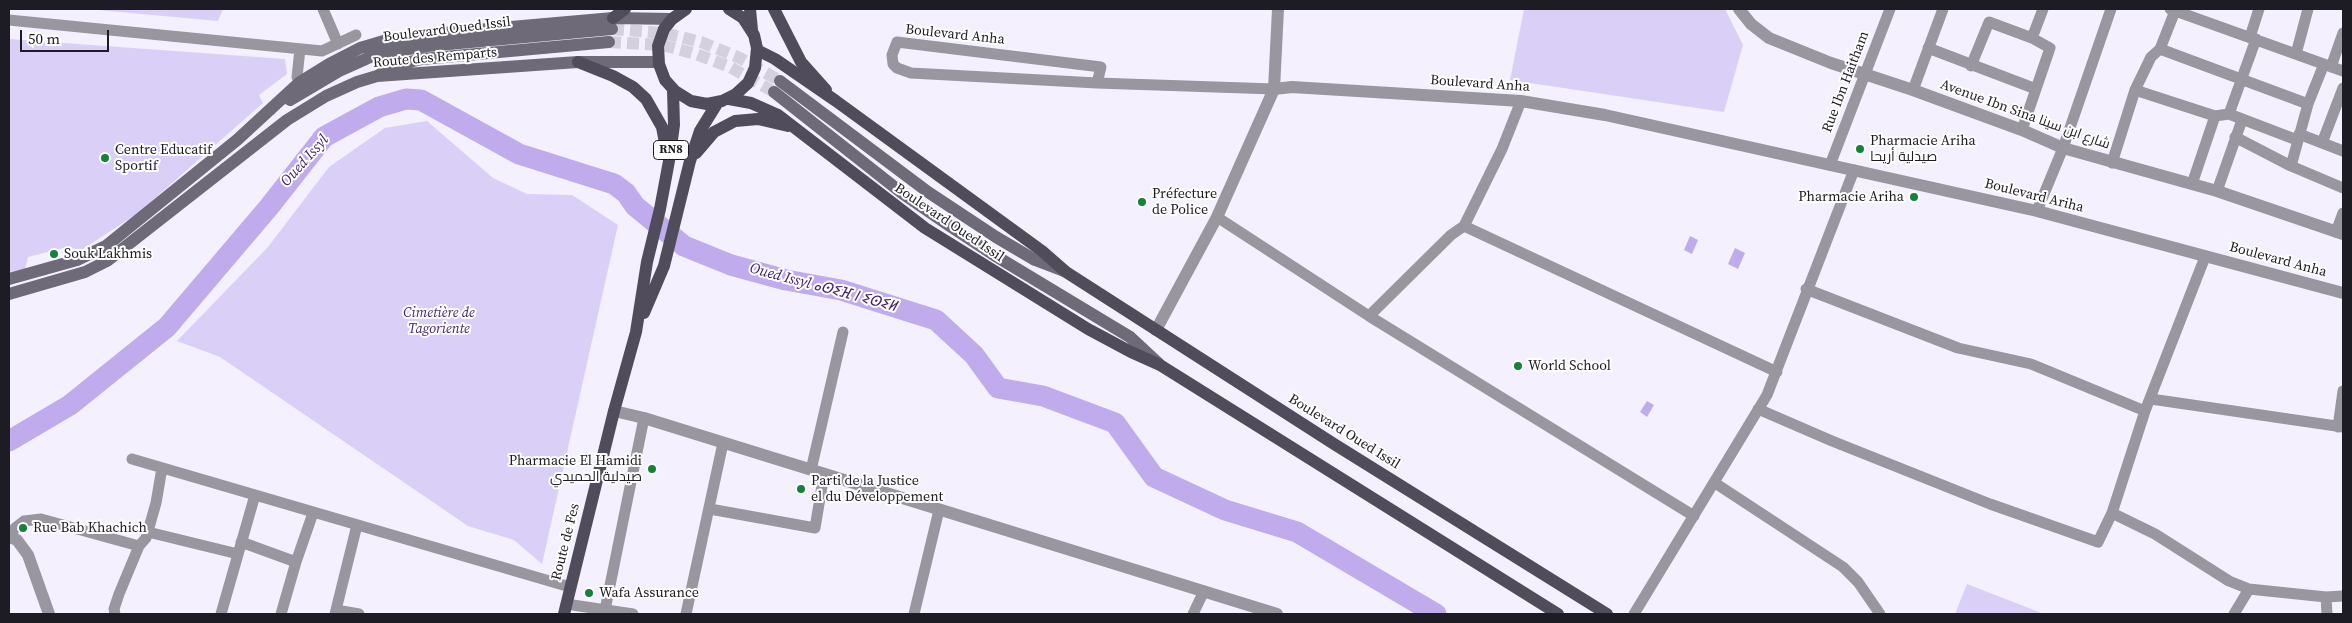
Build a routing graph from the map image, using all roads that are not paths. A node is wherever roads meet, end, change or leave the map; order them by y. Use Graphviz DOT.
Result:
graph roads {
  1 [pos="323,9"];
  2 [pos="625,9"];
  3 [pos="729,9"];
  4 [pos="750,9"];
  5 [pos="774,9"];
  6 [pos="1278,9"];
  7 [pos="1739,9"];
  8 [pos="1890,9"];
  9 [pos="1943,9"];
  10 [pos="2043,9"];
  11 [pos="2110,9"];
  12 [pos="2259,9"];
  13 [pos="2308,9"];
  14 [pos="2173,10"];
  15 [pos="679,13"];
  16 [pos="2201,14"];
  17 [pos="9,20"];
  18 [pos="611,30"];
  19 [pos="753,33"];
  20 [pos="2343,33"];
  21 [pos="356,35"];
  22 [pos="2032,38"];
  23 [pos="2253,38"];
  24 [pos="338,44"];
  25 [pos="1928,48"];
  26 [pos="300,49"];
  27 [pos="2160,49"];
  28 [pos="757,50"];
  29 [pos="2296,54"];
  30 [pos="578,62"];
  31 [pos="658,62"];
  32 [pos="1971,66"];
  33 [pos="2328,66"];
  34 [pos="2343,71"];
  35 [pos="1864,74"];
  36 [pos="377,76"];
  37 [pos="2241,80"];
  38 [pos="300,82"];
  39 [pos="1097,83"];
  40 [pos="2343,88"];
  41 [pos="1274,89"];
  42 [pos="2036,89"];
  43 [pos="673,90"];
  44 [pos="1913,90"];
  45 [pos="2135,90"];
  46 [pos="724,100"];
  47 [pos="836,101"];
  48 [pos="1521,101"];
  49 [pos="2308,104"];
  50 [pos="2340,105"];
  51 [pos="271,111"];
  52 [pos="2228,114"];
  53 [pos="2216,116"];
  54 [pos="2242,120"];
  55 [pos="795,128"];
  56 [pos="2022,130"];
  57 [pos="2235,137"];
  58 [pos="2298,137"];
  59 [pos="2322,143"];
  60 [pos="2063,148"];
  61 [pos="2343,151"];
  62 [pos="669,161"];
  63 [pos="690,161"];
  64 [pos="2112,163"];
  65 [pos="1830,166"];
  66 [pos="2291,166"];
  67 [pos="1854,170"];
  68 [pos="2192,184"];
  69 [pos="2343,188"];
  70 [pos="2217,192"];
  71 [pos="2037,212"];
  72 [pos="2343,213"];
  73 [pos="1217,217"];
  74 [pos="1464,226"];
  75 [pos="2340,233"];
  76 [pos="2205,257"];
  77 [pos="1066,272"];
  78 [pos="9,279"];
  79 [pos="1806,289"];
  80 [pos="2343,293"];
  81 [pos="9,294"];
  82 [pos="1369,316"];
  83 [pos="1156,330"];
  84 [pos="636,332"];
  85 [pos="842,332"];
  86 [pos="1160,365"];
  87 [pos="1777,372"];
  88 [pos="2343,391"];
  89 [pos="2151,399"];
  90 [pos="1758,409"];
  91 [pos="614,411"];
  92 [pos="2145,411"];
  93 [pos="644,418"];
  94 [pos="2341,427"];
  95 [pos="723,443"];
  96 [pos="132,459"];
  97 [pos="162,468"];
  98 [pos="811,470"];
  99 [pos="824,474"];
  100 [pos="1715,483"];
  101 [pos="255,496"];
  102 [pos="710,509"];
  103 [pos="939,510"];
  104 [pos="313,512"];
  105 [pos="2112,513"];
  106 [pos="1694,516"];
  107 [pos="357,525"];
  108 [pos="148,532"];
  109 [pos="9,537"];
  110 [pos="139,546"];
  111 [pos="239,548"];
  112 [pos="296,562"];
  113 [pos="570,587"];
  114 [pos="2249,589"];
  115 [pos="1204,591"];
  116 [pos="2343,596"];
  117 [pos="2326,597"];
  118 [pos="565,609"];
  119 [pos="605,610"];
  120 [pos="335,612"];
  121 [pos="49,614"];
  122 [pos="115,614"];
  123 [pos="221,614"];
  124 [pos="281,614"];
  125 [pos="359,614"];
  126 [pos="632,614"];
  127 [pos="686,614"];
  128 [pos="914,614"];
  129 [pos="1193,614"];
  130 [pos="1277,614"];
  131 [pos="1558,614"];
  132 [pos="1607,614"];
  133 [pos="1634,614"];
  134 [pos="1880,614"];
  135 [pos="2234,614"];
  136 [pos="2327,614"];
  1 -- 24 [label="street"];
  2 -- 18 [label="main road"];
  3 -- 19 [label="main road, RN8"];
  4 -- 19 [label="main road, RN8"];
  5 -- 47 [label="main road"];
  6 -- 41 [label="street"];
  7 -- 35 [label="street, Avenue Ibn Sina شارع ابن سينا"];
  8 -- 35 [label="street, Rue Ibn Haitham"];
  9 -- 25 [label="street"];
  10 -- 22 [label="street"];
  11 -- 60 [label="street"];
  12 -- 23 [label="street"];
  13 -- 29 [label="street"];
  14 -- 16 [label="street"];
  14 -- 27 [label="street"];
  15 -- 18 [label="main road, Route des Remparts"];
  15 -- 31 [label="main road"];
  16 -- 23 [label="street"];
  17 -- 26 [label="street"];
  18 -- 36 [label="main road, Boulevard Oued Issil"];
  18 -- 38 [label="main road, Route des Remparts"];
  18 -- 51 [label="main road, Boulevard Oued Issil"];
  19 -- 28 [label="main road, RN8"];
  20 -- 33 [label="street"];
  21 -- 24 [label="street"];
  22 -- 32 [label="street"];
  22 -- 42 [label="street"];
  23 -- 29 [label="street"];
  23 -- 37 [label="street"];
  24 -- 26 [label="street"];
  25 -- 32 [label="street"];
  25 -- 44 [label="street"];
  26 -- 38 [label="street"];
  27 -- 37 [label="street"];
  27 -- 45 [label="street"];
  28 -- 46 [label="main road, RN8"];
  28 -- 47 [label="main road, Boulevard Oued Issil"];
  29 -- 33 [label="street"];
  30 -- 31 [label="main road, Route des Remparts"];
  30 -- 36 [label="main road, Route des Remparts"];
  30 -- 62 [label="main road"];
  31 -- 43 [label="main road, RN8"];
  32 -- 42 [label="street"];
  33 -- 34 [label="street"];
  33 -- 49 [label="street"];
  35 -- 44 [label="street, Avenue Ibn Sina شارع ابن سينا"];
  35 -- 65 [label="street, Rue Ibn Haitham"];
  36 -- 81 [label="main road, Route des Remparts"];
  37 -- 49 [label="street"];
  37 -- 52 [label="street"];
  38 -- 51 [label="main road, Route des Remparts"];
  39 -- 39 [label="street, Boulevard Anha"];
  39 -- 41 [label="street, Boulevard Anha"];
  40 -- 50 [label="street"];
  41 -- 48 [label="street, Boulevard Anha"];
  41 -- 73 [label="street"];
  42 -- 56 [label="street"];
  43 -- 46 [label="main road, Boulevard Oued Issil"];
  43 -- 62 [label="main road, Route de Fes / RN8"];
  44 -- 56 [label="street, Avenue Ibn Sina شارع ابن سينا"];
  45 -- 53 [label="street"];
  45 -- 64 [label="street"];
  46 -- 55 [label="main road, Boulevard Oued Issil"];
  46 -- 63 [label="main road, Route de Fes / RN8"];
  47 -- 77 [label="main road, Boulevard Oued Issil"];
  48 -- 65 [label="street, Boulevard Anha"];
  48 -- 74 [label="street"];
  49 -- 58 [label="street"];
  50 -- 59 [label="street"];
  51 -- 78 [label="main road, Route des Remparts"];
  52 -- 53 [label="street"];
  52 -- 54 [label="street"];
  53 -- 68 [label="street"];
  54 -- 57 [label="street"];
  54 -- 58 [label="street"];
  55 -- 63 [label="main road"];
  55 -- 86 [label="main road, Boulevard Oued Issil"];
  56 -- 60 [label="street, Avenue Ibn Sina شارع ابن سينا"];
  57 -- 66 [label="street"];
  57 -- 70 [label="street"];
  58 -- 59 [label="street"];
  58 -- 66 [label="street"];
  59 -- 61 [label="street"];
  60 -- 64 [label="street, Avenue Ibn Sina شارع ابن سينا"];
  60 -- 71 [label="street"];
  62 -- 84 [label="main road, Route de Fes / RN8"];
  63 -- 84 [label="main road, Route de Fes / RN8"];
  64 -- 68 [label="street, Avenue Ibn Sina شارع ابن سينا"];
  65 -- 67 [label="street, Boulevard Anha"];
  66 -- 69 [label="street"];
  67 -- 71 [label="street, Boulevard Ariha"];
  67 -- 79 [label="street"];
  68 -- 70 [label="street, Avenue Ibn Sina شارع ابن سينا"];
  70 -- 75 [label="street, Avenue Ibn Sina شارع ابن سينا"];
  71 -- 76 [label="street, Boulevard Ariha"];
  72 -- 75 [label="street"];
  73 -- 82 [label="street"];
  73 -- 83 [label="street"];
  74 -- 82 [label="street"];
  74 -- 87 [label="street"];
  76 -- 80 [label="street, Boulevard Anha"];
  76 -- 89 [label="street"];
  77 -- 83 [label="main road, Boulevard Oued Issil"];
  77 -- 86 [label="main road, Boulevard Oued Issil"];
  79 -- 87 [label="street"];
  79 -- 92 [label="street"];
  82 -- 106 [label="street"];
  83 -- 132 [label="main road, Boulevard Oued Issil"];
  84 -- 91 [label="main road, Route de Fes / RN8"];
  85 -- 98 [label="street"];
  86 -- 131 [label="main road, Boulevard Oued Issil"];
  87 -- 90 [label="street"];
  88 -- 94 [label="street"];
  89 -- 92 [label="street"];
  89 -- 94 [label="street"];
  90 -- 100 [label="street"];
  90 -- 105 [label="street"];
  91 -- 93 [label="street"];
  91 -- 113 [label="main road, Route de Fes / RN8"];
  92 -- 105 [label="street"];
  93 -- 95 [label="street"];
  93 -- 119 [label="street"];
  95 -- 98 [label="street"];
  95 -- 102 [label="street"];
  96 -- 97 [label="street"];
  97 -- 101 [label="street"];
  97 -- 108 [label="street"];
  98 -- 99 [label="street"];
  99 -- 102 [label="street"];
  99 -- 103 [label="street"];
  100 -- 106 [label="street"];
  100 -- 134 [label="street"];
  101 -- 104 [label="street"];
  101 -- 111 [label="street"];
  102 -- 127 [label="street"];
  103 -- 115 [label="street"];
  103 -- 128 [label="street"];
  104 -- 107 [label="street"];
  104 -- 112 [label="street"];
  105 -- 114 [label="street"];
  106 -- 133 [label="street"];
  107 -- 113 [label="street"];
  107 -- 120 [label="street"];
  108 -- 110 [label="street"];
  108 -- 111 [label="street"];
  109 -- 110 [label="street"];
  109 -- 121 [label="street"];
  110 -- 122 [label="street"];
  111 -- 112 [label="street"];
  111 -- 123 [label="street"];
  112 -- 124 [label="street"];
  113 -- 118 [label="main road, Route de Fes / RN8"];
  114 -- 117 [label="street"];
  114 -- 135 [label="street"];
  115 -- 129 [label="street"];
  115 -- 130 [label="street"];
  116 -- 117 [label="street"];
  117 -- 136 [label="street"];
  118 -- 119 [label="street"];
  119 -- 126 [label="street"];
  120 -- 125 [label="street"];
}
